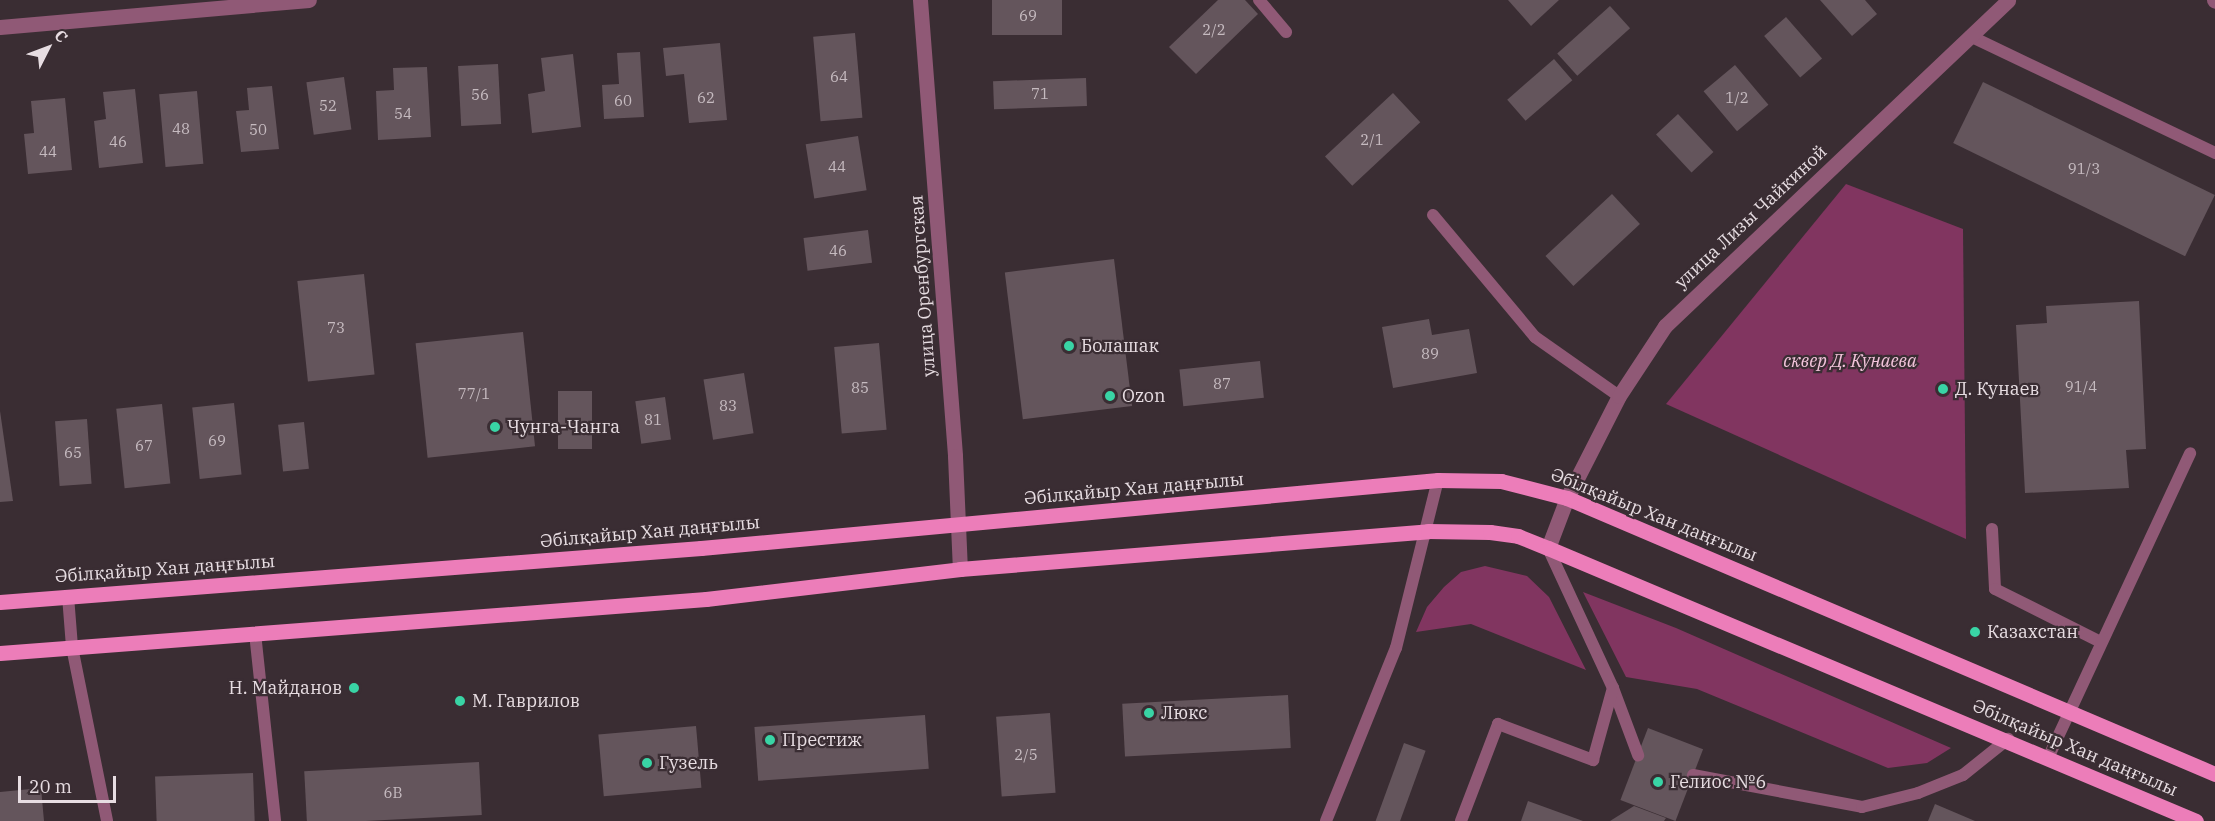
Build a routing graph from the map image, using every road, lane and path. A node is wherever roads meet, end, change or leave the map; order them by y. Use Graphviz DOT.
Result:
graph roads {
  1 [pos="309,0"];
  2 [pos="920,0"];
  3 [pos="1259,0"];
  4 [pos="2008,0"];
  5 [pos="0,27"];
  6 [pos="1286,32"];
  7 [pos="1970,36"];
  8 [pos="2215,153"];
  9 [pos="1432,215"];
  10 [pos="1619,396"];
  11 [pos="2190,453"];
  12 [pos="1438,480"];
  13 [pos="1567,498"];
  14 [pos="959,524"];
  15 [pos="1992,529"];
  16 [pos="1428,531"];
  17 [pos="1548,548"];
  18 [pos="960,569"];
  19 [pos="68,596"];
  20 [pos="0,602"];
  21 [pos="255,633"];
  22 [pos="2101,642"];
  23 [pos="72,647"];
  24 [pos="0,653"];
  25 [pos="1613,688"];
  26 [pos="2071,710"];
  27 [pos="2008,739"];
  28 [pos="1638,755"];
  29 [pos="2049,756"];
  30 [pos="2215,774"];
  31 [pos="1694,775"];
  32 [pos="107,821"];
  33 [pos="275,821"];
  34 [pos="1326,821"];
  35 [pos="1461,821"];
  36 [pos="2196,821"];
  1 -- 5 [label="street"];
  2 -- 14 [label="street, улица Оренбургская"];
  3 -- 6 [label="lane"];
  4 -- 7 [label="street, улица Лизы Чайкиной"];
  7 -- 8 [label="lane"];
  7 -- 10 [label="street, улица Лизы Чайкиной"];
  9 -- 10 [label="lane"];
  10 -- 13 [label="street, улица Лизы Чайкиной"];
  11 -- 22 [label="lane"];
  12 -- 13 [label="main road, Әбілқайыр Хан даңғылы"];
  12 -- 14 [label="main road, Әбілқайыр Хан даңғылы"];
  12 -- 16 [label="lane"];
  13 -- 17 [label="street, улица Лизы Чайкиной"];
  13 -- 26 [label="main road, Әбілқайыр Хан даңғылы"];
  14 -- 18 [label="street, улица Оренбургская"];
  14 -- 19 [label="main road, Әбілқайыр Хан даңғылы"];
  15 -- 22 [label="lane"];
  16 -- 17 [label="main road, Әбілқайыр Хан даңғылы"];
  16 -- 18 [label="main road, Әбілқайыр Хан даңғылы"];
  16 -- 34 [label="lane"];
  17 -- 25 [label="lane"];
  17 -- 27 [label="main road, Әбілқайыр Хан даңғылы"];
  18 -- 21 [label="main road, Әбілқайыр Хан даңғылы"];
  19 -- 20 [label="main road, Әбілқайыр Хан даңғылы"];
  19 -- 23 [label="lane"];
  21 -- 23 [label="main road, Әбілқайыр Хан даңғылы"];
  21 -- 33 [label="lane"];
  22 -- 26 [label="lane"];
  23 -- 24 [label="main road, Әбілқайыр Хан даңғылы"];
  23 -- 32 [label="lane"];
  25 -- 28 [label="lane"];
  25 -- 35 [label="lane"];
  26 -- 29 [label="lane"];
  26 -- 30 [label="main road, Әбілқайыр Хан даңғылы"];
  27 -- 29 [label="main road, Әбілқайыр Хан даңғылы"];
  27 -- 31 [label="lane"];
  29 -- 36 [label="main road, Әбілқайыр Хан даңғылы"];
}
